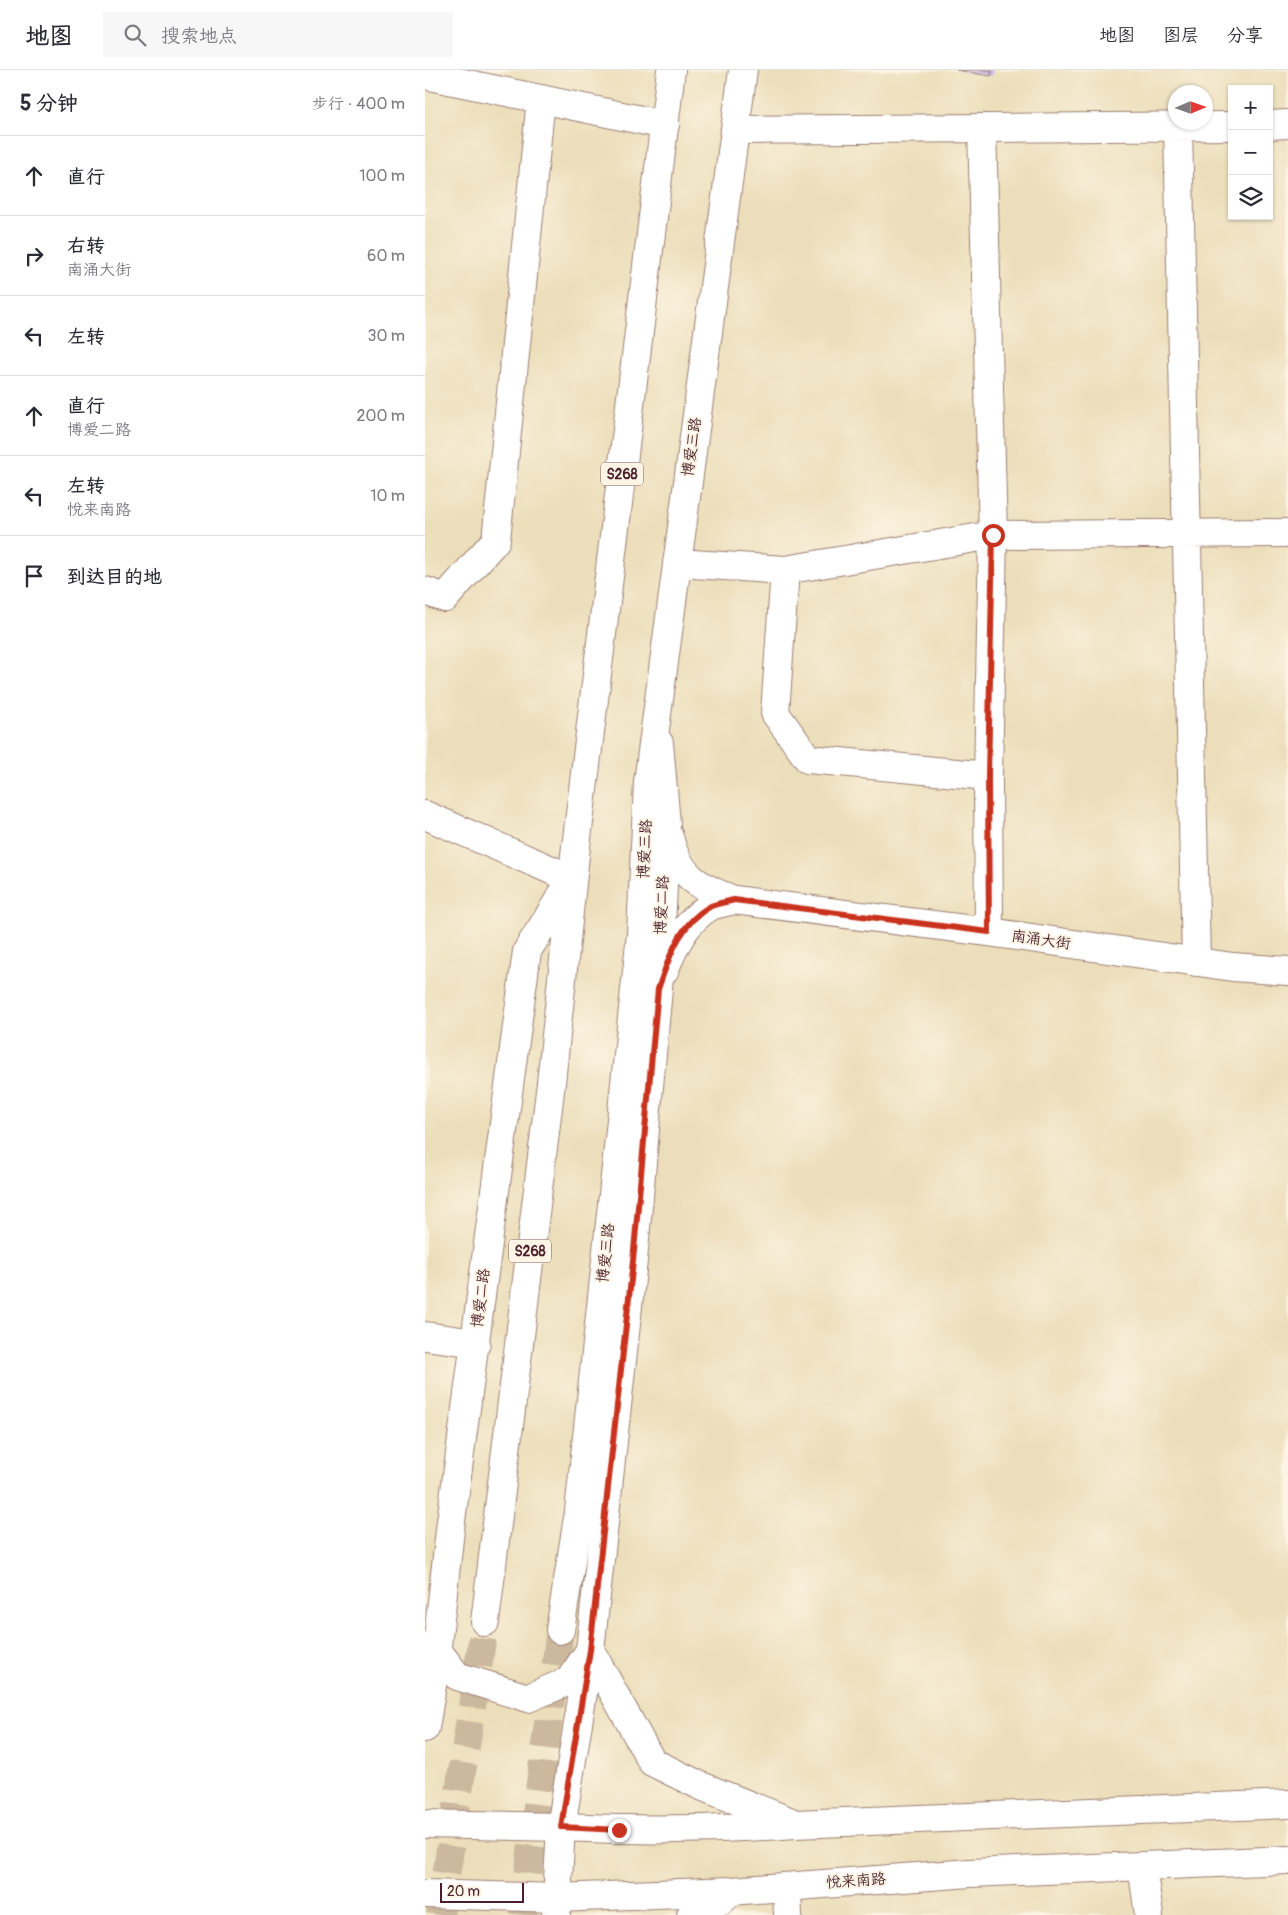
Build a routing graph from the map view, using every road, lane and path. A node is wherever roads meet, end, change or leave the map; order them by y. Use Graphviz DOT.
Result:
graph roads {
  1 [pos="671,70"];
  2 [pos="743,70"];
  3 [pos="441,75"];
  4 [pos="541,99"];
  5 [pos="1273,124"];
  6 [pos="1288,124"];
  7 [pos="665,125"];
  8 [pos="1213,126"];
  9 [pos="1228,126"];
  10 [pos="1168,127"];
  11 [pos="982,128"];
  12 [pos="735,130"];
  13 [pos="1178,130"];
  14 [pos="1288,533"];
  15 [pos="1186,534"];
  16 [pos="993,535"];
  17 [pos="677,563"];
  18 [pos="785,570"];
  19 [pos="425,591"];
  20 [pos="657,715"];
  21 [pos="988,776"];
  22 [pos="425,815"];
  23 [pos="666,824"];
  24 [pos="572,879"];
  25 [pos="734,900"];
  26 [pos="989,932"];
  27 [pos="1196,962"];
  28 [pos="1288,971"];
  29 [pos="658,989"];
  30 [pos="425,1336"];
  31 [pos="476,1343"];
  32 [pos="485,1622"];
  33 [pos="560,1630"];
  34 [pos="590,1650"];
  35 [pos="432,1668"];
  36 [pos="425,1728"];
  37 [pos="1288,1804"];
  38 [pos="425,1824"];
  39 [pos="795,1824"];
  40 [pos="561,1827"];
  41 [pos="1288,1860"];
  42 [pos="1142,1866"];
  43 [pos="787,1887"];
  44 [pos="731,1891"];
  45 [pos="425,1894"];
  46 [pos="557,1907"];
  47 [pos="691,1915"];
  48 [pos="788,1915"];
  49 [pos="1149,1915"];
  1 -- 7 [label="main road, S268"];
  2 -- 12 [label="main road, 博爱三路"];
  3 -- 4 [label="main road"];
  4 -- 7 [label="main road"];
  4 -- 19 [label="main road"];
  5 -- 6 [label="main road"];
  7 -- 24 [label="main road, S268"];
  8 -- 9 [label="main road"];
  10 -- 11 [label="main road"];
  11 -- 12 [label="main road"];
  11 -- 16 [label="main road"];
  12 -- 17 [label="main road, 博爱三路"];
  13 -- 15 [label="main road"];
  14 -- 15 [label="main road"];
  15 -- 16 [label="main road"];
  15 -- 27 [label="main road"];
  16 -- 18 [label="main road"];
  16 -- 21 [label="main road"];
  17 -- 18 [label="main road"];
  17 -- 20 [label="main road, 博爱三路"];
  18 -- 21 [label="main road"];
  20 -- 23 [label="main road, 博爱二路"];
  20 -- 33 [label="main road, 博爱三路"];
  21 -- 26 [label="main road"];
  22 -- 24 [label="main road"];
  23 -- 25 [label="main road"];
  23 -- 29 [label="main road, 博爱二路"];
  24 -- 31 [label="main road, 博爱二路"];
  24 -- 32 [label="main road, S268"];
  25 -- 26 [label="main road, 南涌大街"];
  25 -- 29 [label="main road"];
  26 -- 27 [label="main road, 南涌大街"];
  27 -- 28 [label="main road, 南涌大街"];
  29 -- 34 [label="main road, 博爱二路"];
  30 -- 31 [label="main road"];
  31 -- 35 [label="main road, 博爱二路"];
  34 -- 35 [label="main road"];
  34 -- 39 [label="main road"];
  34 -- 40 [label="main road, 博爱二路"];
  35 -- 36 [label="main road, 博爱二路"];
  37 -- 39 [label="main road"];
  38 -- 40 [label="main road"];
  39 -- 40 [label="main road"];
  40 -- 46 [label="main road, 博爱二路"];
  41 -- 42 [label="main road, 悦来南路"];
  42 -- 43 [label="main road, 悦来南路"];
  42 -- 49 [label="main road"];
  43 -- 44 [label="main road, 悦来南路"];
  43 -- 48 [label="main road"];
  44 -- 46 [label="main road, 悦来南路"];
  44 -- 47 [label="main road"];
  45 -- 46 [label="main road, 悦来南路"];
}
